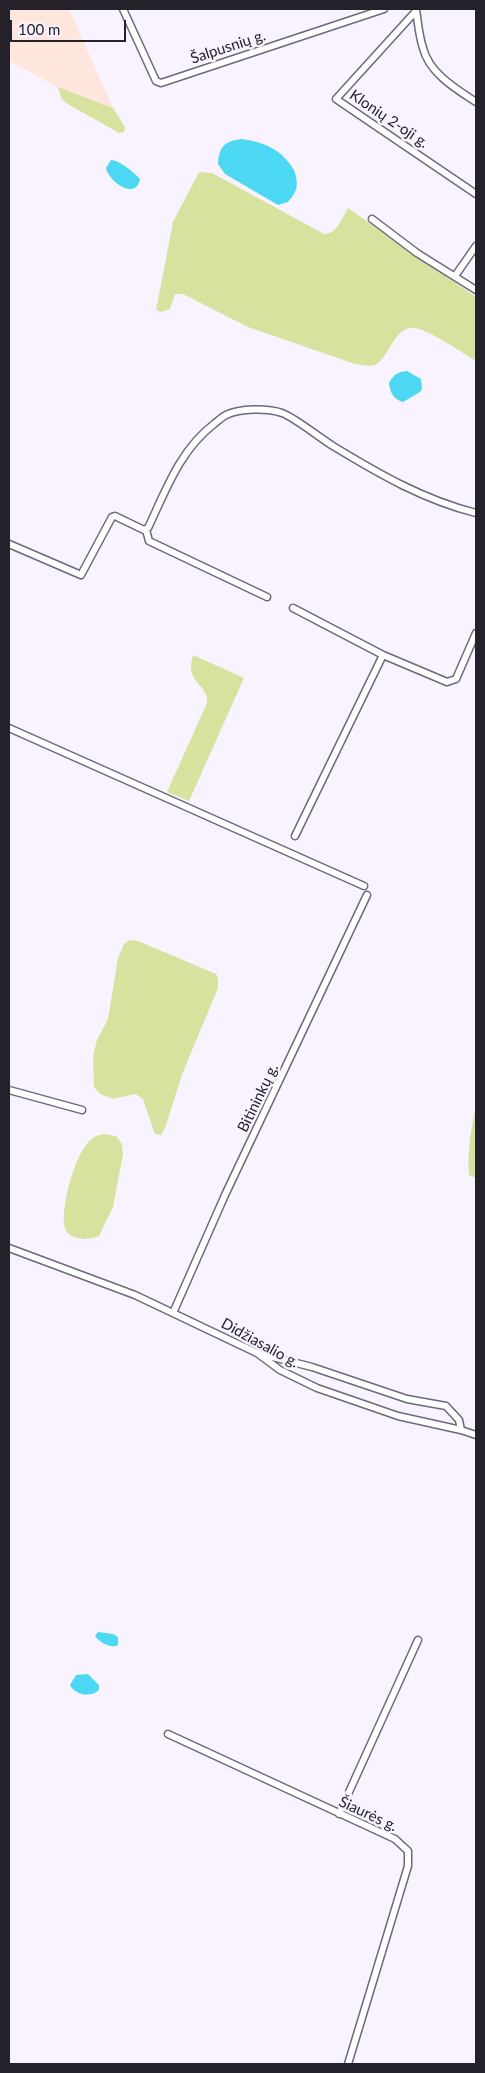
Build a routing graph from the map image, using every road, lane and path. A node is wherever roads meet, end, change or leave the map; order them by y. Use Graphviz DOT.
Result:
graph roads {
  1 [pos="123,9"];
  2 [pos="384,9"];
  3 [pos="416,10"];
  4 [pos="476,102"];
  5 [pos="476,194"];
  6 [pos="372,219"];
  7 [pos="476,246"];
  8 [pos="455,276"];
  9 [pos="476,290"];
  10 [pos="476,513"];
  11 [pos="146,530"];
  12 [pos="9,544"];
  13 [pos="267,597"];
  14 [pos="293,608"];
  15 [pos="476,634"];
  16 [pos="382,655"];
  17 [pos="9,728"];
  18 [pos="295,836"];
  19 [pos="364,886"];
  20 [pos="367,895"];
  21 [pos="9,1090"];
  22 [pos="82,1110"];
  23 [pos="9,1248"];
  24 [pos="173,1313"];
  25 [pos="257,1353"];
  26 [pos="461,1430"];
  27 [pos="476,1435"];
  28 [pos="418,1640"];
  29 [pos="168,1734"];
  30 [pos="339,1814"];
  31 [pos="348,2064"];
  1 -- 2 [label="street, Šalpusnių g."];
  3 -- 4 [label="street"];
  3 -- 5 [label="street, Klonių 2-oji g."];
  6 -- 8 [label="street"];
  7 -- 8 [label="street"];
  8 -- 9 [label="street"];
  10 -- 11 [label="street"];
  11 -- 12 [label="street"];
  11 -- 13 [label="street"];
  14 -- 16 [label="street"];
  15 -- 16 [label="street"];
  16 -- 18 [label="street"];
  17 -- 19 [label="street"];
  20 -- 24 [label="street, Bitininkų g."];
  21 -- 22 [label="street"];
  23 -- 24 [label="street, Didžiasalio g."];
  24 -- 25 [label="street, Didžiasalio g."];
  25 -- 26 [label="street, Didžiasalio g."];
  25 -- 26 [label="street"];
  26 -- 27 [label="street, Didžiasalio g."];
  28 -- 30 [label="street"];
  29 -- 30 [label="street, Šiaurės g."];
  30 -- 31 [label="street, Šiaurės g."];
}
